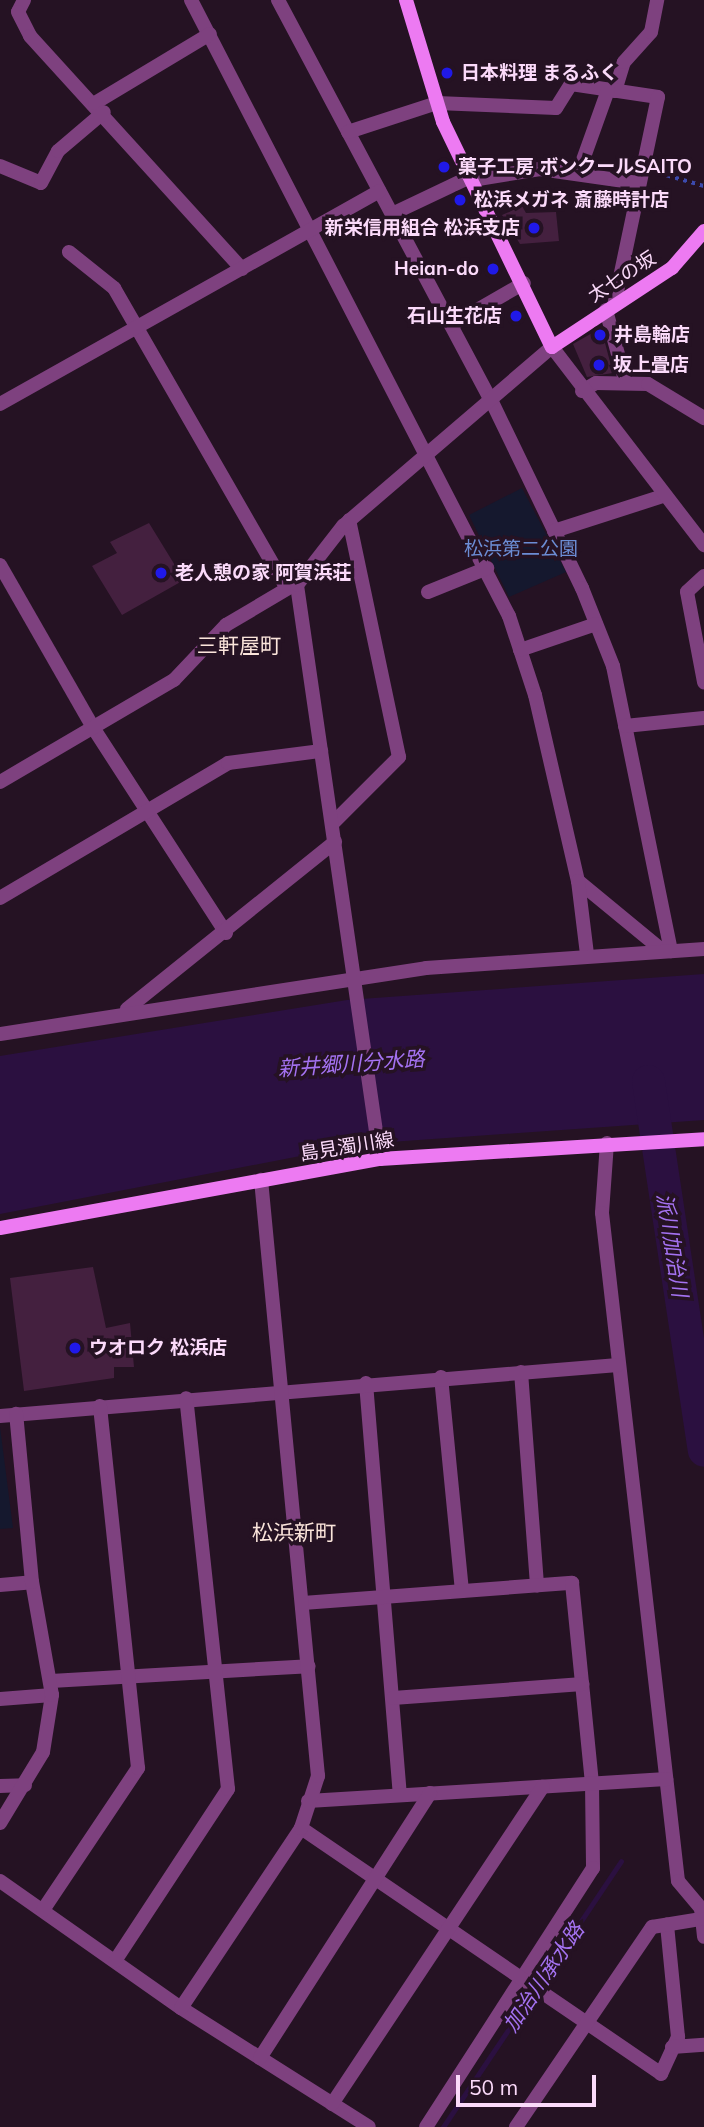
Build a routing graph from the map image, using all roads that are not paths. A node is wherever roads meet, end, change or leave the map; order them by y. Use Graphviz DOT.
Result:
graph roads {
  1 [pos="24,0"];
  2 [pos="191,0"];
  3 [pos="278,0"];
  4 [pos="406,0"];
  5 [pos="656,0"];
  6 [pos="210,34"];
  7 [pos="612,90"];
  8 [pos="437,103"];
  9 [pos="99,108"];
  10 [pos="348,132"];
  11 [pos="0,166"];
  12 [pos="579,171"];
  13 [pos="640,176"];
  14 [pos="471,179"];
  15 [pos="379,191"];
  16 [pos="392,214"];
  17 [pos="311,230"];
  18 [pos="704,231"];
  19 [pos="69,252"];
  20 [pos="242,269"];
  21 [pos="524,283"];
  22 [pos="610,307"];
  23 [pos="450,325"];
  24 [pos="136,329"];
  25 [pos="552,347"];
  26 [pos="625,380"];
  27 [pos="582,391"];
  28 [pos="492,402"];
  29 [pos="0,404"];
  30 [pos="704,418"];
  31 [pos="427,454"];
  32 [pos="663,496"];
  33 [pos="349,520"];
  34 [pos="554,531"];
  35 [pos="704,544"];
  36 [pos="0,565"];
  37 [pos="487,568"];
  38 [pos="704,576"];
  39 [pos="292,586"];
  40 [pos="428,592"];
  41 [pos="596,624"];
  42 [pos="520,650"];
  43 [pos="704,682"];
  44 [pos="704,718"];
  45 [pos="625,726"];
  46 [pos="94,729"];
  47 [pos="321,751"];
  48 [pos="0,782"];
  49 [pos="148,812"];
  50 [pos="332,824"];
  51 [pos="335,842"];
  52 [pos="578,881"];
  53 [pos="0,898"];
  54 [pos="226,933"];
  55 [pos="704,949"];
  56 [pos="667,951"];
  57 [pos="587,954"];
  58 [pos="356,978"];
  59 [pos="126,1010"];
  60 [pos="0,1034"];
  61 [pos="704,1139"];
  62 [pos="607,1143"];
  63 [pos="380,1159"];
  64 [pos="261,1180"];
  65 [pos="0,1228"];
  66 [pos="618,1365"];
  67 [pos="521,1372"];
  68 [pos="441,1377"];
  69 [pos="366,1383"];
  70 [pos="282,1389"];
  71 [pos="186,1398"];
  72 [pos="100,1406"];
  73 [pos="16,1415"];
  74 [pos="0,1416"];
  75 [pos="32,1582"];
  76 [pos="0,1585"];
  77 [pos="537,1586"];
  78 [pos="462,1591"];
  79 [pos="384,1597"];
  80 [pos="303,1603"];
  81 [pos="309,1666"];
  82 [pos="218,1671"];
  83 [pos="127,1677"];
  84 [pos="582,1684"];
  85 [pos="51,1688"];
  86 [pos="393,1698"];
  87 [pos="0,1699"];
  88 [pos="666,1779"];
  89 [pos="592,1783"];
  90 [pos="25,1785"];
  91 [pos="0,1786"];
  92 [pos="542,1787"];
  93 [pos="430,1793"];
  94 [pos="400,1796"];
  95 [pos="308,1801"];
  96 [pos="0,1823"];
  97 [pos="300,1828"];
  98 [pos="0,1881"];
  99 [pos="379,1883"];
  100 [pos="43,1910"];
  101 [pos="702,1911"];
  102 [pos="667,1924"];
  103 [pos="447,1931"];
  104 [pos="704,1937"];
  105 [pos="115,1961"];
  106 [pos="520,1981"];
  107 [pos="181,2008"];
  108 [pos="587,2025"];
  109 [pos="704,2045"];
  110 [pos="673,2047"];
  111 [pos="260,2058"];
  112 [pos="332,2104"];
  113 [pos="369,2127"];
  114 [pos="426,2127"];
  115 [pos="516,2127"];
  1 -- 9 [label="street"];
  2 -- 6 [label="street"];
  3 -- 10 [label="street"];
  4 -- 8 [label="main road"];
  5 -- 7 [label="street"];
  6 -- 9 [label="street"];
  6 -- 17 [label="street"];
  7 -- 8 [label="street"];
  7 -- 12 [label="street"];
  7 -- 13 [label="street"];
  8 -- 10 [label="street"];
  8 -- 14 [label="main road"];
  9 -- 11 [label="street"];
  9 -- 20 [label="street"];
  10 -- 15 [label="street"];
  12 -- 13 [label="street"];
  12 -- 14 [label="street"];
  13 -- 22 [label="street"];
  14 -- 16 [label="street"];
  14 -- 21 [label="main road"];
  15 -- 16 [label="street"];
  15 -- 17 [label="street"];
  16 -- 23 [label="street"];
  17 -- 20 [label="street"];
  17 -- 31 [label="street"];
  18 -- 22 [label="main road, 太七の坂"];
  19 -- 24 [label="street"];
  20 -- 24 [label="street"];
  21 -- 23 [label="street"];
  21 -- 25 [label="main road"];
  22 -- 25 [label="main road, 太七の坂"];
  22 -- 26 [label="street"];
  23 -- 28 [label="street"];
  24 -- 29 [label="street"];
  24 -- 39 [label="street"];
  25 -- 27 [label="street"];
  25 -- 28 [label="street"];
  26 -- 27 [label="street"];
  26 -- 30 [label="street"];
  27 -- 32 [label="street"];
  28 -- 31 [label="street"];
  28 -- 34 [label="street"];
  31 -- 33 [label="street"];
  31 -- 37 [label="street"];
  32 -- 34 [label="street"];
  32 -- 35 [label="street"];
  33 -- 39 [label="street"];
  33 -- 50 [label="street"];
  34 -- 41 [label="street"];
  36 -- 46 [label="street"];
  37 -- 40 [label="street"];
  37 -- 42 [label="street"];
  38 -- 43 [label="street"];
  39 -- 46 [label="street"];
  39 -- 47 [label="street"];
  41 -- 42 [label="street"];
  41 -- 45 [label="street"];
  42 -- 52 [label="street"];
  44 -- 45 [label="street"];
  45 -- 56 [label="street"];
  46 -- 48 [label="street"];
  46 -- 49 [label="street"];
  47 -- 49 [label="street"];
  47 -- 50 [label="street"];
  49 -- 53 [label="street"];
  49 -- 54 [label="street"];
  50 -- 51 [label="street"];
  51 -- 54 [label="street"];
  51 -- 58 [label="street"];
  52 -- 56 [label="street"];
  52 -- 57 [label="street"];
  54 -- 59 [label="street"];
  55 -- 56 [label="street"];
  56 -- 57 [label="street"];
  57 -- 58 [label="street"];
  58 -- 59 [label="street"];
  58 -- 63 [label="street"];
  59 -- 60 [label="street"];
  61 -- 62 [label="main road, 島見濁川線"];
  62 -- 63 [label="main road, 島見濁川線"];
  62 -- 66 [label="street"];
  63 -- 64 [label="main road, 島見濁川線"];
  64 -- 65 [label="main road, 島見濁川線"];
  64 -- 70 [label="street"];
  66 -- 67 [label="street"];
  66 -- 88 [label="street"];
  67 -- 68 [label="street"];
  67 -- 77 [label="street"];
  68 -- 69 [label="street"];
  68 -- 78 [label="street"];
  69 -- 70 [label="street"];
  69 -- 79 [label="street"];
  70 -- 71 [label="street"];
  70 -- 80 [label="street"];
  71 -- 72 [label="street"];
  71 -- 82 [label="street"];
  72 -- 73 [label="street"];
  72 -- 83 [label="street"];
  73 -- 74 [label="street"];
  73 -- 75 [label="street"];
  75 -- 76 [label="street"];
  75 -- 85 [label="street"];
  77 -- 78 [label="street"];
  77 -- 84 [label="street"];
  78 -- 79 [label="street"];
  79 -- 80 [label="street"];
  79 -- 86 [label="street"];
  80 -- 81 [label="street"];
  81 -- 82 [label="street"];
  81 -- 95 [label="street"];
  82 -- 83 [label="street"];
  82 -- 105 [label="street"];
  83 -- 85 [label="street"];
  83 -- 100 [label="street"];
  84 -- 86 [label="street"];
  84 -- 89 [label="street"];
  85 -- 87 [label="street"];
  85 -- 90 [label="street"];
  86 -- 94 [label="street"];
  88 -- 89 [label="street"];
  88 -- 101 [label="street"];
  89 -- 92 [label="street"];
  89 -- 106 [label="street"];
  90 -- 91 [label="street"];
  90 -- 96 [label="street"];
  92 -- 93 [label="street"];
  92 -- 103 [label="street"];
  93 -- 94 [label="street"];
  93 -- 99 [label="street"];
  94 -- 95 [label="street"];
  95 -- 97 [label="street"];
  97 -- 99 [label="street"];
  97 -- 107 [label="street"];
  98 -- 100 [label="street"];
  99 -- 103 [label="street"];
  99 -- 111 [label="street"];
  100 -- 105 [label="street"];
  101 -- 102 [label="street"];
  101 -- 104 [label="street"];
  102 -- 108 [label="street"];
  102 -- 110 [label="street"];
  103 -- 106 [label="street"];
  103 -- 112 [label="street"];
  105 -- 107 [label="street"];
  106 -- 108 [label="street"];
  106 -- 114 [label="street"];
  107 -- 111 [label="street"];
  108 -- 110 [label="street"];
  108 -- 115 [label="street"];
  109 -- 110 [label="street"];
  111 -- 112 [label="street"];
  112 -- 113 [label="street"];
}
